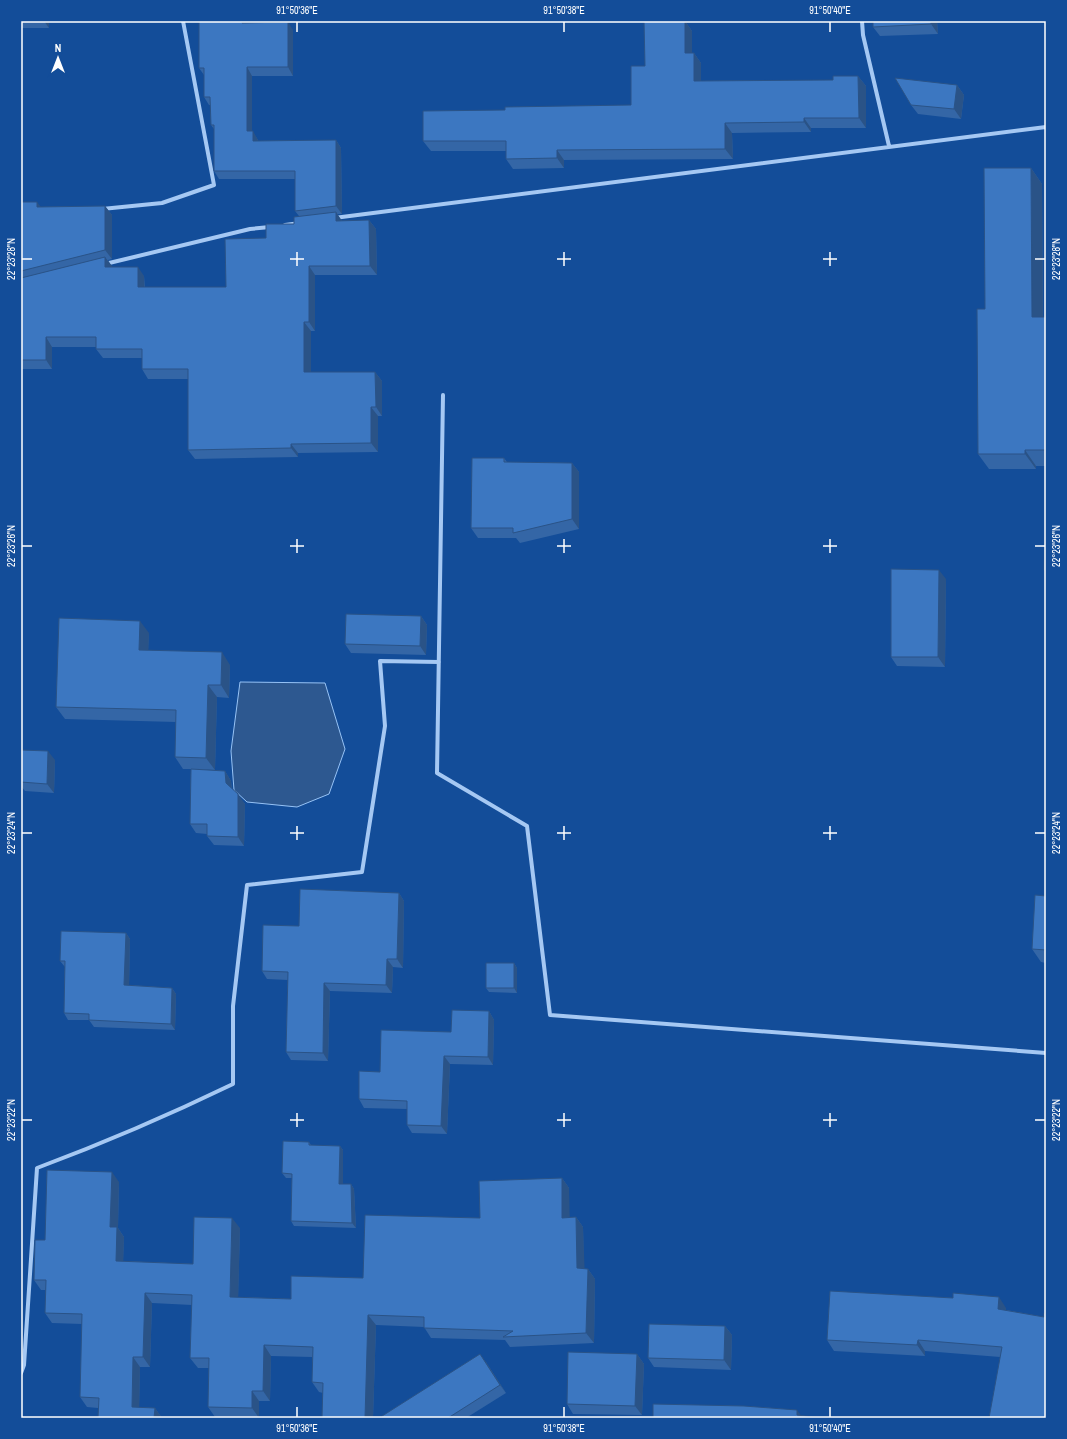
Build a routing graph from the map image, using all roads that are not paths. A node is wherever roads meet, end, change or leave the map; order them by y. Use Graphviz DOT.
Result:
graph roads {
  1 [pos="183,21"];
  2 [pos="862,21"];
  3 [pos="1046,126"];
  4 [pos="889,146"];
  5 [pos="93,210"];
  6 [pos="329,219"];
  7 [pos="305,222"];
  8 [pos="282,225"];
  9 [pos="274,226"];
  10 [pos="97,266"];
  11 [pos="443,395"];
  12 [pos="439,662"];
  13 [pos="1046,1053"];
  14 [pos="21,1373"];
  1 -- 5 [label="street"];
  2 -- 4 [label="street"];
  3 -- 4 [label="street"];
  4 -- 6 [label="street"];
  7 -- 8 [label="street"];
  9 -- 10 [label="street"];
  11 -- 12 [label="street"];
  12 -- 13 [label="street"];
  12 -- 14 [label="street"];
}
